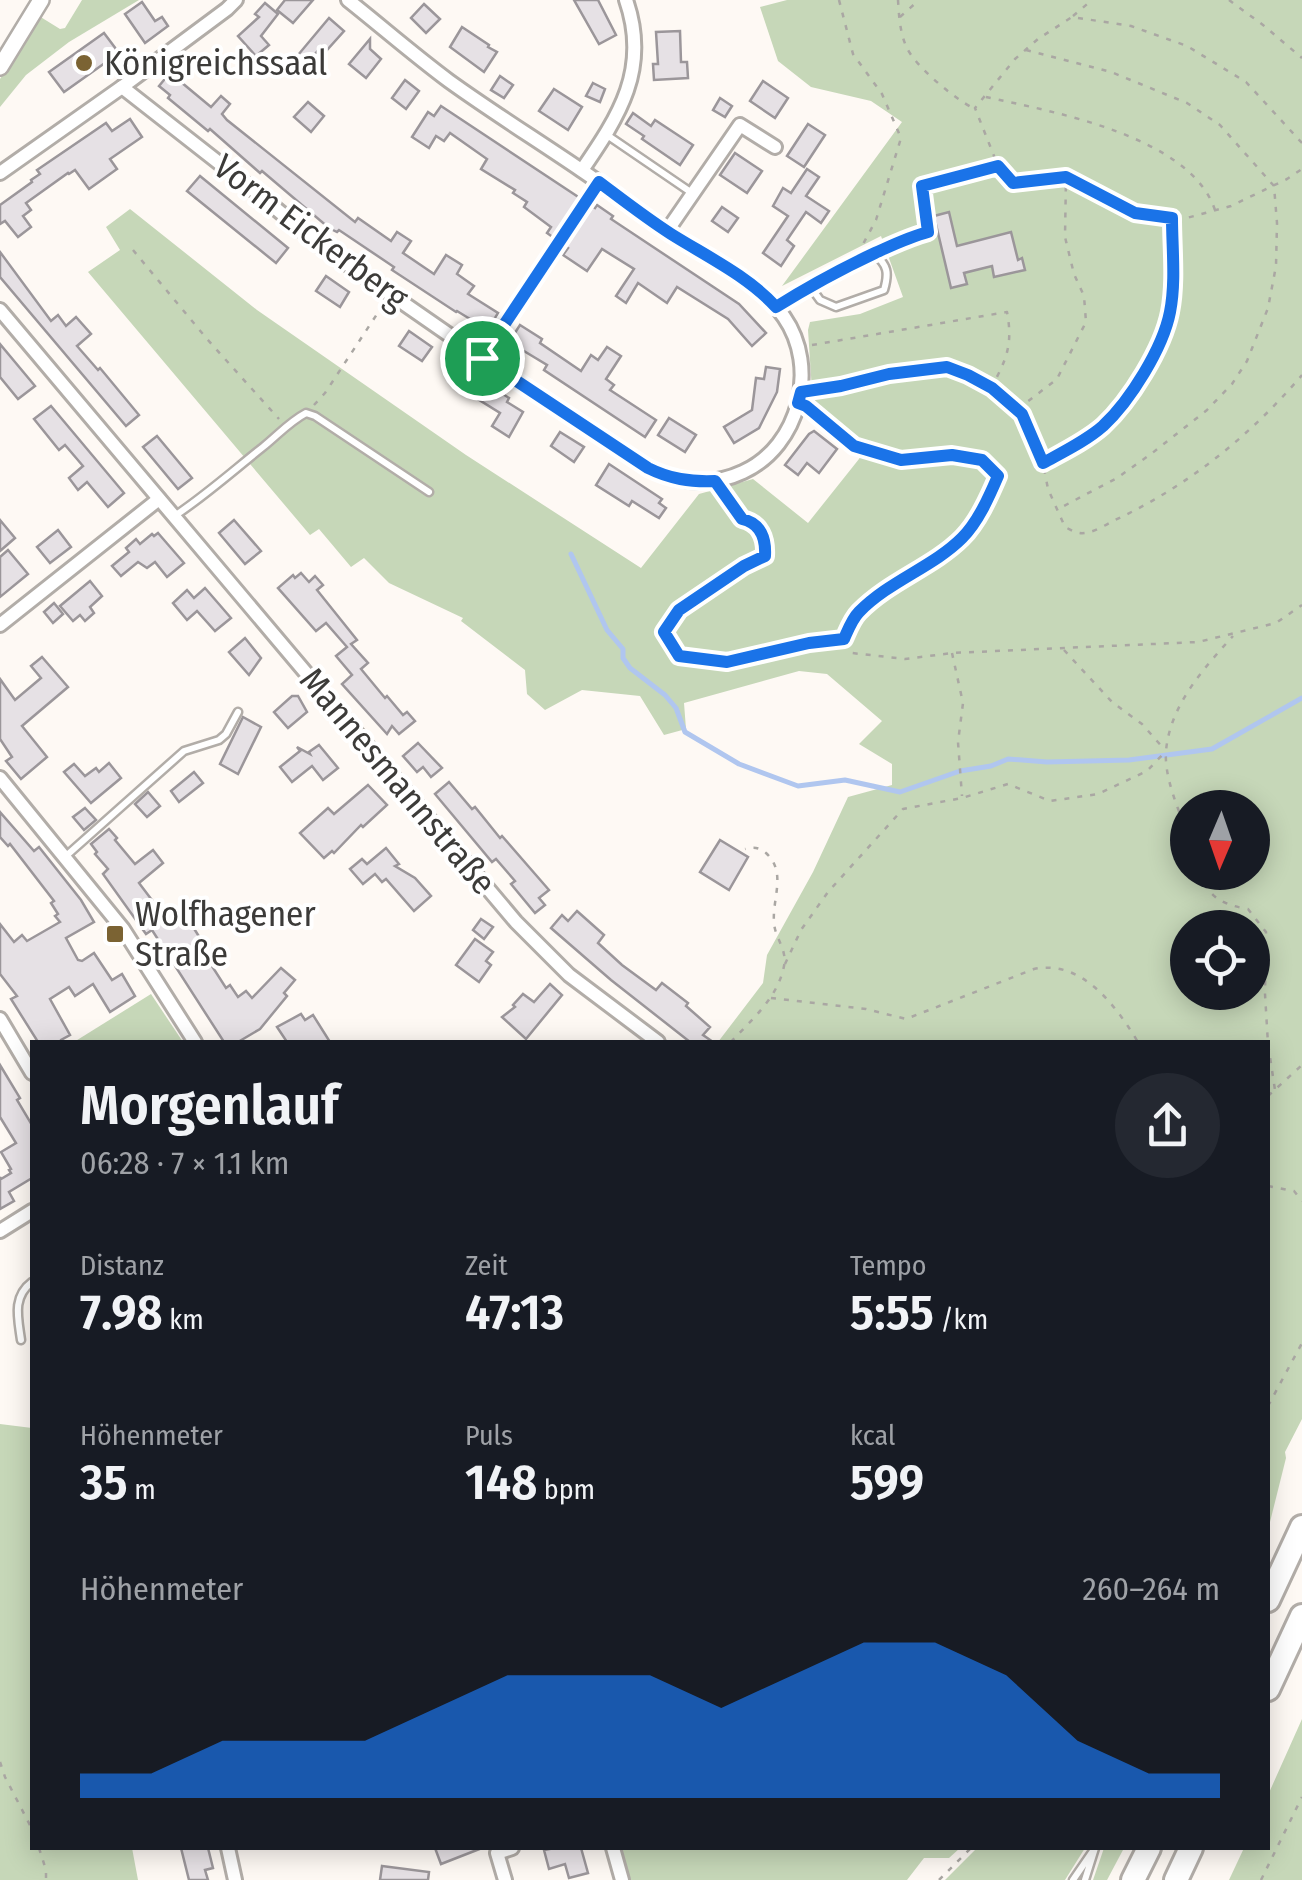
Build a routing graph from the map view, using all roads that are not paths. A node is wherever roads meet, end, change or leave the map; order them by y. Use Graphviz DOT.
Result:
graph roads {
  1 [pos="41,0"];
  2 [pos="236,0"];
  3 [pos="348,0"];
  4 [pos="626,0"];
  5 [pos="0,67"];
  6 [pos="122,87"];
  7 [pos="606,134"];
  8 [pos="775,148"];
  9 [pos="582,170"];
  10 [pos="0,173"];
  11 [pos="693,194"];
  12 [pos="668,232"];
  13 [pos="810,286"];
  14 [pos="776,307"];
  15 [pos="0,310"];
  16 [pos="429,492"];
  17 [pos="159,499"];
  18 [pos="174,516"];
  19 [pos="0,625"];
  20 [pos="238,712"];
  21 [pos="0,778"];
  22 [pos="66,856"];
  23 [pos="0,1019"];
  24 [pos="194,1040"];
  25 [pos="655,1040"];
  26 [pos="30,1070"];
  27 [pos="30,1212"];
  28 [pos="0,1231"];
  29 [pos="30,1284"];
  30 [pos="20,1340"];
  31 [pos="1302,1527"];
  32 [pos="1270,1596"];
  33 [pos="1302,1616"];
  34 [pos="1270,1684"];
  35 [pos="228,1850"];
  36 [pos="507,1850"];
  37 [pos="614,1850"];
  38 [pos="1094,1850"];
  39 [pos="1094,1850"];
  40 [pos="1148,1850"];
  41 [pos="1190,1850"];
  42 [pos="235,1880"];
  43 [pos="505,1880"];
  44 [pos="622,1880"];
  45 [pos="1073,1880"];
  46 [pos="1086,1880"];
  47 [pos="1133,1880"];
  48 [pos="1176,1880"];
  1 -- 5 [label="street"];
  2 -- 6 [label="street"];
  3 -- 9 [label="street"];
  4 -- 7 [label="street"];
  6 -- 10 [label="street"];
  6 -- 14 [label="street, Vorm Eickerberg"];
  7 -- 9 [label="street"];
  7 -- 11 [label="lane"];
  8 -- 11 [label="street"];
  9 -- 12 [label="street"];
  11 -- 12 [label="street"];
  12 -- 14 [label="street"];
  13 -- 13 [label="lane"];
  13 -- 14 [label="lane"];
  15 -- 17 [label="street, Mannesmannstraße"];
  16 -- 18 [label="lane"];
  17 -- 18 [label="street, Mannesmannstraße"];
  17 -- 19 [label="street"];
  18 -- 25 [label="street, Mannesmannstraße"];
  20 -- 22 [label="lane"];
  21 -- 22 [label="street"];
  22 -- 24 [label="street"];
  23 -- 26 [label="street"];
  27 -- 28 [label="street"];
  29 -- 30 [label="lane"];
  31 -- 32 [label="highway"];
  33 -- 34 [label="highway"];
  35 -- 42 [label="street"];
  36 -- 43 [label="street"];
  37 -- 44 [label="street"];
  38 -- 45 [label="lane"];
  39 -- 46 [label="lane"];
  40 -- 47 [label="highway"];
  41 -- 48 [label="highway"];
}
